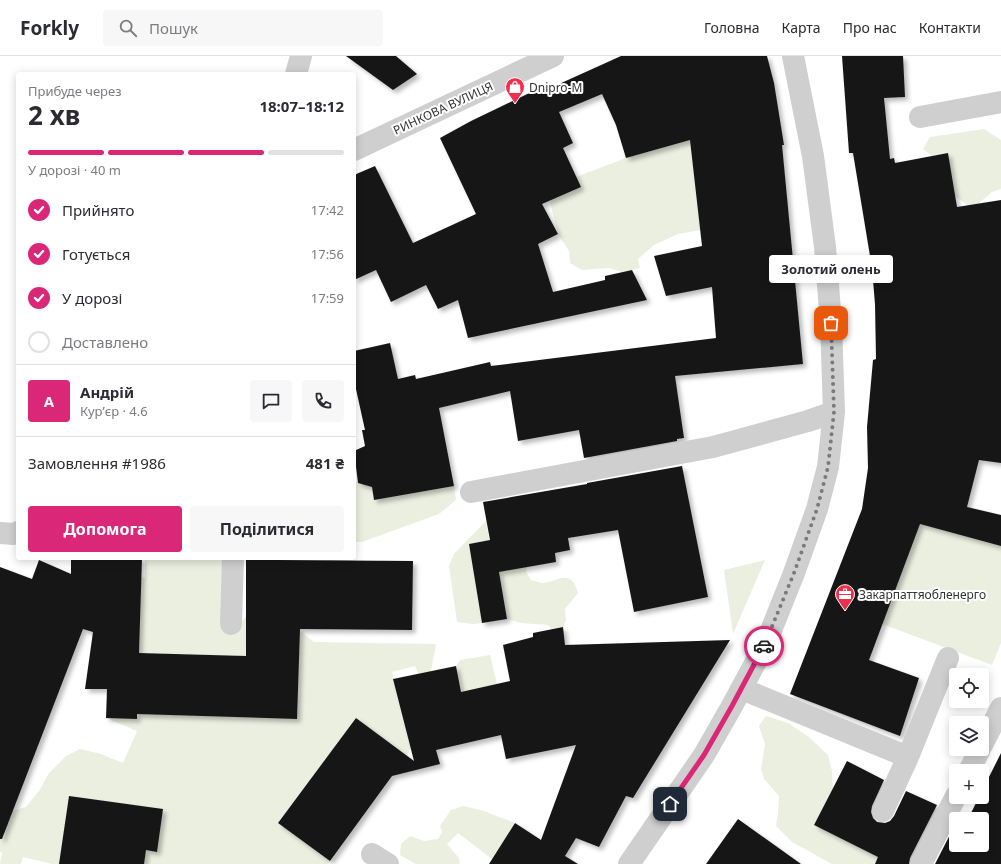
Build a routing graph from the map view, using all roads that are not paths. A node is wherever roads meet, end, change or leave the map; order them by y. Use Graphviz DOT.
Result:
graph roads {
  1 [pos="301,56"];
  2 [pos="553,56"];
  3 [pos="793,56"];
  4 [pos="297,72"];
  5 [pos="1001,102"];
  6 [pos="920,117"];
  7 [pos="356,149"];
  8 [pos="834,412"];
  9 [pos="471,492"];
  10 [pos="0,533"];
  11 [pos="16,533"];
  12 [pos="233,560"];
  13 [pos="231,624"];
  14 [pos="948,658"];
  15 [pos="742,689"];
  16 [pos="1001,708"];
  17 [pos="989,731"];
  18 [pos="908,757"];
  19 [pos="952,804"];
  20 [pos="883,811"];
  21 [pos="629,864"];
  22 [pos="921,864"];
  1 -- 4 [label="street"];
  2 -- 7 [label="street, РИНКОВА ВУЛИЦЯ"];
  3 -- 8 [label="street"];
  5 -- 6 [label="street"];
  8 -- 9 [label="street"];
  8 -- 15 [label="street"];
  10 -- 11 [label="street"];
  12 -- 13 [label="street"];
  14 -- 18 [label="street"];
  15 -- 18 [label="street"];
  15 -- 21 [label="street"];
  16 -- 17 [label="street"];
  18 -- 20 [label="street"];
  19 -- 22 [label="street"];
}
